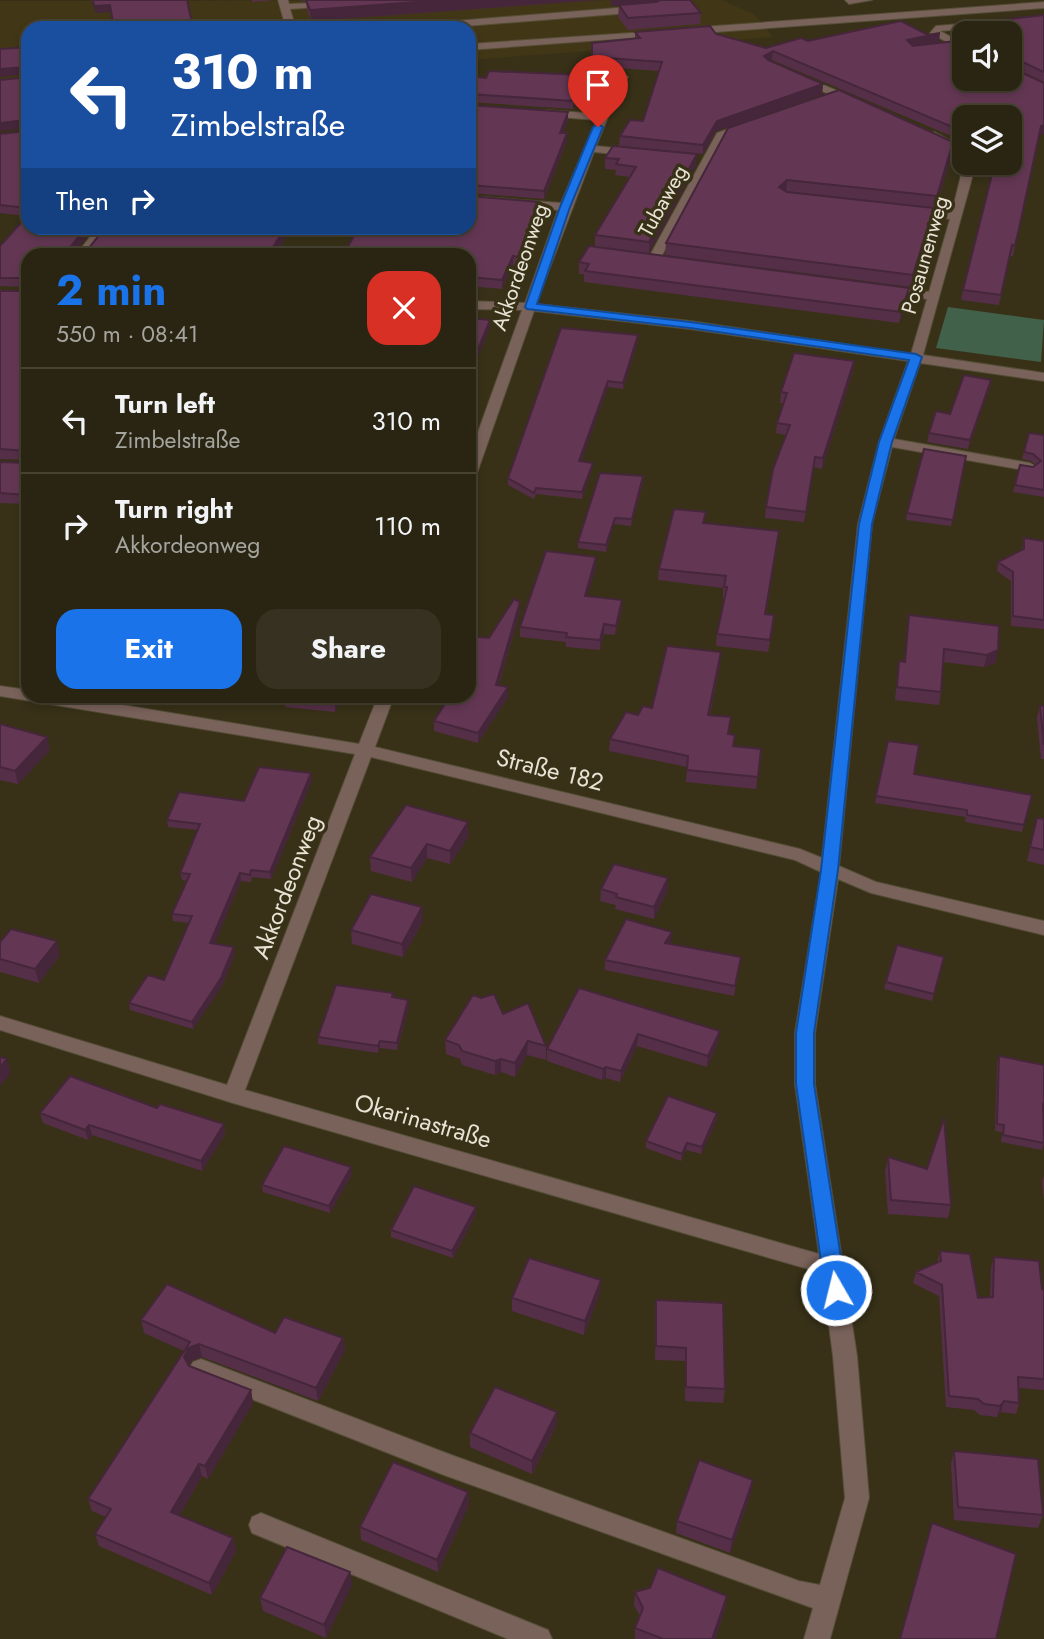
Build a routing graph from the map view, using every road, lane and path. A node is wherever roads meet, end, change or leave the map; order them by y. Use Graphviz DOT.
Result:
graph roads {
  1 [pos="376,0"];
  2 [pos="672,0"];
  3 [pos="867,0"];
  4 [pos="849,1"];
  5 [pos="284,3"];
  6 [pos="1044,5"];
  7 [pos="1044,20"];
  8 [pos="289,21"];
  9 [pos="476,22"];
  10 [pos="1022,22"];
  11 [pos="952,28"];
  12 [pos="676,32"];
  13 [pos="663,33"];
  14 [pos="952,42"];
  15 [pos="476,46"];
  16 [pos="952,46"];
  17 [pos="934,47"];
  18 [pos="793,75"];
  19 [pos="623,77"];
  20 [pos="839,94"];
  21 [pos="825,99"];
  22 [pos="864,105"];
  23 [pos="536,112"];
  24 [pos="602,117"];
  25 [pos="760,121"];
  26 [pos="926,132"];
  27 [pos="952,146"];
  28 [pos="589,148"];
  29 [pos="641,154"];
  30 [pos="694,160"];
  31 [pos="707,161"];
  32 [pos="967,175"];
  33 [pos="476,200"];
  34 [pos="565,207"];
  35 [pos="903,210"];
  36 [pos="955,216"];
  37 [pos="667,261"];
  38 [pos="866,287"];
  39 [pos="933,296"];
  40 [pos="476,305"];
  41 [pos="531,307"];
  42 [pos="916,357"];
  43 [pos="1044,377"];
  44 [pos="886,442"];
  45 [pos="476,456"];
  46 [pos="1030,467"];
  47 [pos="0,691"];
  48 [pos="21,694"];
  49 [pos="77,703"];
  50 [pos="383,703"];
  51 [pos="365,750"];
  52 [pos="830,870"];
  53 [pos="1044,928"];
  54 [pos="0,1023"];
  55 [pos="233,1095"];
  56 [pos="832,1267"];
  57 [pos="201,1369"];
  58 [pos="261,1525"];
  59 [pos="828,1599"];
  60 [pos="539,1639"];
  61 [pos="817,1639"];
  1 -- 5 [label="street"];
  2 -- 9 [label="street"];
  3 -- 4 [label="street"];
  5 -- 8 [label="street"];
  6 -- 12 [label="street"];
  7 -- 10 [label="street"];
  11 -- 14 [label="street"];
  13 -- 15 [label="street"];
  16 -- 17 [label="street"];
  18 -- 20 [label="street"];
  19 -- 24 [label="street, Akkordeonweg"];
  20 -- 21 [label="street"];
  20 -- 22 [label="street"];
  23 -- 24 [label="street"];
  24 -- 28 [label="street, Akkordeonweg"];
  25 -- 31 [label="street, Tubaweg"];
  26 -- 27 [label="street"];
  28 -- 29 [label="street, Tubaweg"];
  28 -- 34 [label="street, Akkordeonweg"];
  30 -- 31 [label="street, Tubaweg"];
  31 -- 37 [label="street, Tubaweg"];
  32 -- 36 [label="street, Posaunenweg"];
  33 -- 34 [label="street"];
  34 -- 41 [label="street, Akkordeonweg"];
  35 -- 36 [label="street"];
  36 -- 39 [label="street, Posaunenweg"];
  38 -- 39 [label="street"];
  39 -- 42 [label="street, Posaunenweg"];
  40 -- 41 [label="street"];
  41 -- 42 [label="street"];
  41 -- 45 [label="street, Akkordeonweg"];
  42 -- 43 [label="street"];
  42 -- 44 [label="street, Posaunenweg"];
  44 -- 46 [label="street"];
  44 -- 52 [label="street, Posaunenweg"];
  47 -- 48 [label="street"];
  49 -- 51 [label="street, Straße 182"];
  50 -- 51 [label="street, Akkordeonweg"];
  51 -- 52 [label="street, Straße 182"];
  51 -- 55 [label="street, Akkordeonweg"];
  52 -- 53 [label="street, Straße 182"];
  52 -- 56 [label="street, Posaunenweg"];
  54 -- 55 [label="street, Okarinastraße"];
  55 -- 56 [label="street, Okarinastraße"];
  56 -- 59 [label="street, Posaunenweg"];
  57 -- 59 [label="street"];
  58 -- 60 [label="street"];
  59 -- 61 [label="street, Posaunenweg"];
}
